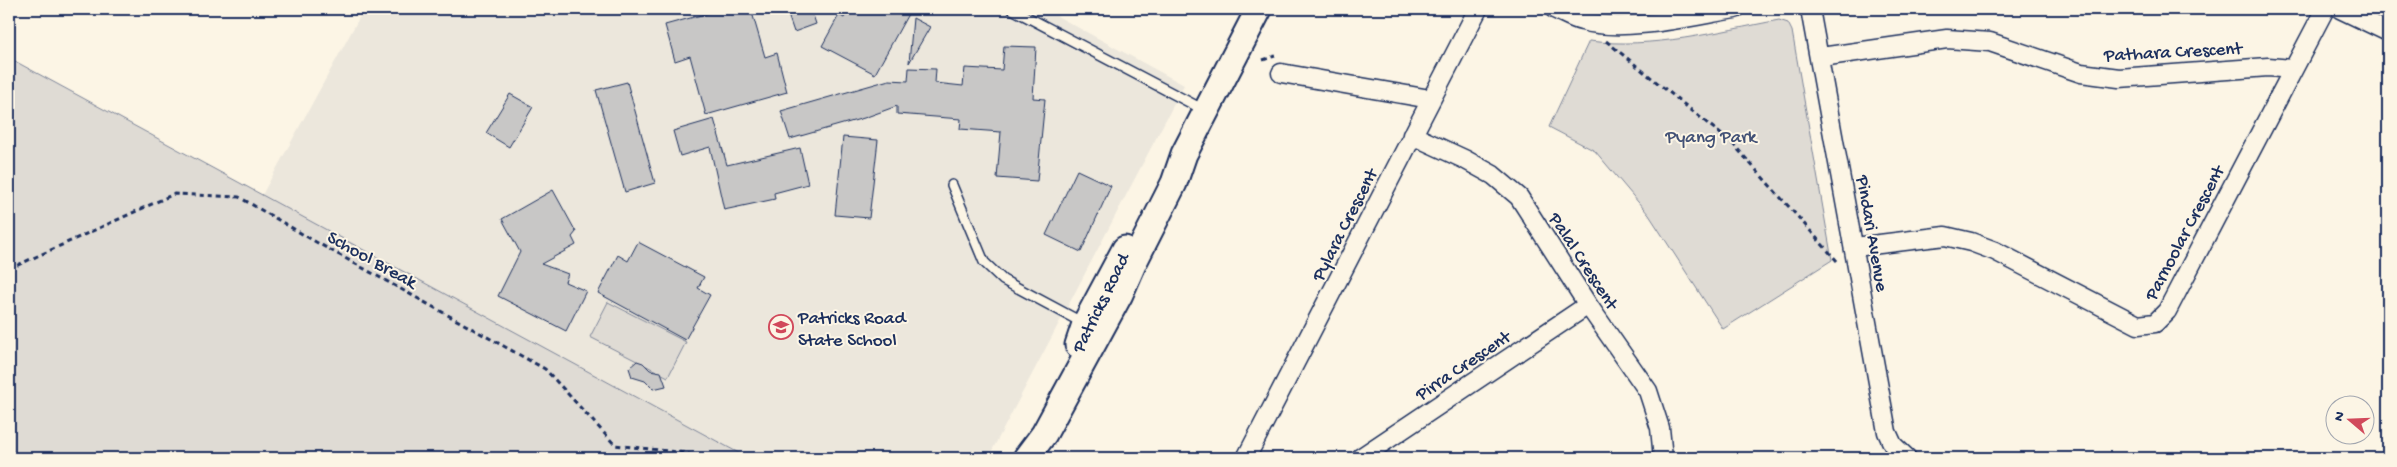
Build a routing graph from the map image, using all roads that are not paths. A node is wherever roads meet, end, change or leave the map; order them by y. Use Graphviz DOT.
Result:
graph roads {
  1 [pos="1012,9"];
  2 [pos="1259,9"];
  3 [pos="1478,9"];
  4 [pos="1554,9"];
  5 [pos="1735,9"];
  6 [pos="1810,9"];
  7 [pos="2325,9"];
  8 [pos="2340,9"];
  9 [pos="2388,32"];
  10 [pos="1821,57"];
  11 [pos="1281,65"];
  12 [pos="2293,69"];
  13 [pos="1430,99"];
  14 [pos="1206,111"];
  15 [pos="1412,135"];
  16 [pos="1184,154"];
  17 [pos="952,185"];
  18 [pos="1855,247"];
  19 [pos="1588,304"];
  20 [pos="1085,324"];
  21 [pos="1249,457"];
  22 [pos="1026,458"];
  23 [pos="1360,458"];
  24 [pos="1663,458"];
  25 [pos="1906,458"];
  1 -- 14 [label="lane"];
  2 -- 14 [label="main road, Patricks Road"];
  3 -- 13 [label="street, Pylara Crescent"];
  4 -- 5 [label="street"];
  6 -- 10 [label="street, Pindari Avenue"];
  7 -- 12 [label="street, Parnoolar Crescent"];
  8 -- 9 [label="street"];
  10 -- 12 [label="street, Pathara Crescent"];
  10 -- 18 [label="street, Pindari Avenue"];
  11 -- 13 [label="street"];
  12 -- 18 [label="street, Parnoolar Crescent"];
  13 -- 15 [label="street, Pylara Crescent"];
  14 -- 16 [label="main road, Patricks Road"];
  15 -- 19 [label="street, Palal Crescent"];
  15 -- 21 [label="street, Pylara Crescent"];
  16 -- 20 [label="main road, Patricks Road"];
  16 -- 22 [label="main road, Patricks Road"];
  17 -- 20 [label="lane"];
  18 -- 25 [label="street, Pindari Avenue"];
  19 -- 23 [label="street, Pirra Crescent"];
  19 -- 24 [label="street, Palal Crescent"];
  20 -- 22 [label="main road, Patricks Road"];
}
